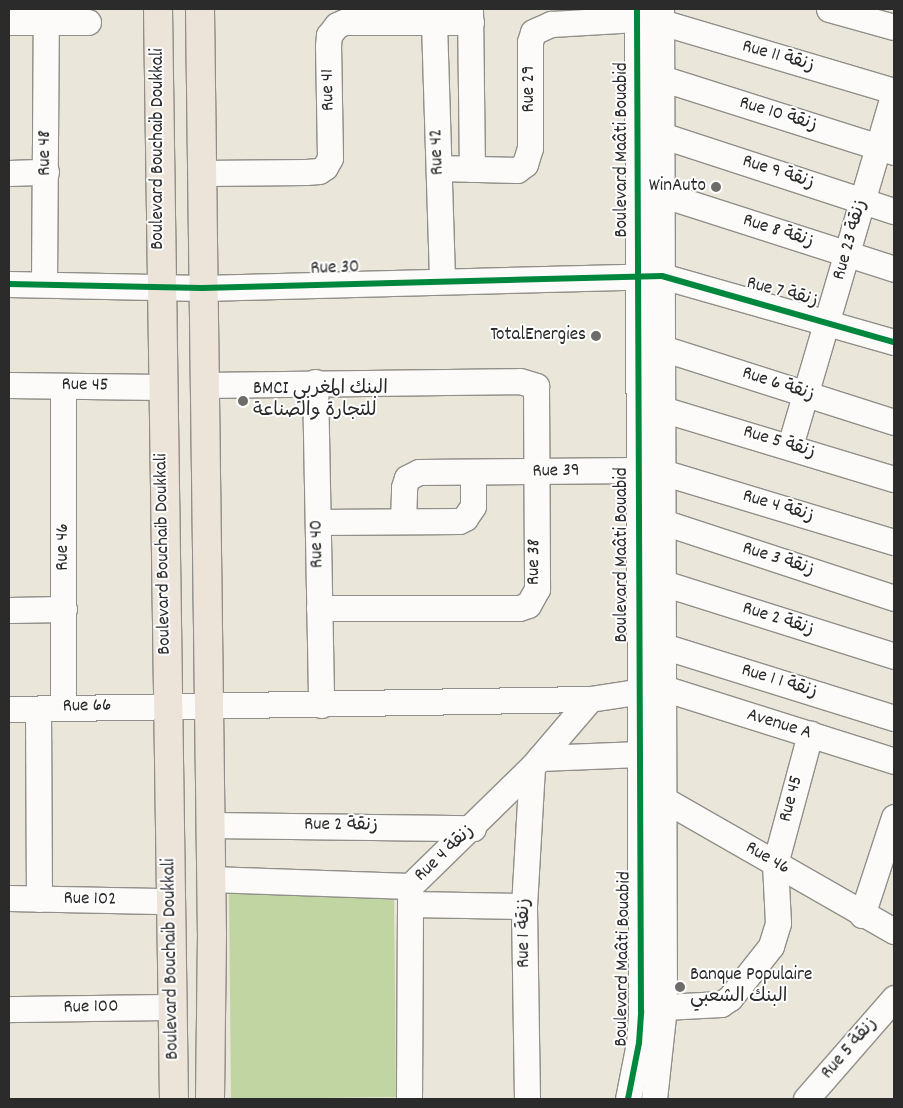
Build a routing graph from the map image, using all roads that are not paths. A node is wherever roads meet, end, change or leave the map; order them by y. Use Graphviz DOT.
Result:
graph roads {
  1 [pos="158,9"];
  2 [pos="200,9"];
  3 [pos="829,9"];
  4 [pos="470,15"];
  5 [pos="649,15"];
  6 [pos="46,21"];
  7 [pos="9,22"];
  8 [pos="88,22"];
  9 [pos="434,23"];
  10 [pos="894,27"];
  11 [pos="661,78"];
  12 [pos="894,92"];
  13 [pos="661,135"];
  14 [pos="886,149"];
  15 [pos="439,168"];
  16 [pos="472,169"];
  17 [pos="46,172"];
  18 [pos="9,173"];
  19 [pos="202,173"];
  20 [pos="662,194"];
  21 [pos="863,200"];
  22 [pos="894,211"];
  23 [pos="847,254"];
  24 [pos="894,269"];
  25 [pos="650,276"];
  26 [pos="442,280"];
  27 [pos="9,284"];
  28 [pos="44,284"];
  29 [pos="160,288"];
  30 [pos="202,288"];
  31 [pos="827,320"];
  32 [pos="894,342"];
  33 [pos="662,348"];
  34 [pos="315,382"];
  35 [pos="9,385"];
  36 [pos="203,385"];
  37 [pos="63,386"];
  38 [pos="161,387"];
  39 [pos="806,394"];
  40 [pos="662,409"];
  41 [pos="894,422"];
  42 [pos="790,446"];
  43 [pos="651,471"];
  44 [pos="473,472"];
  45 [pos="535,472"];
  46 [pos="894,479"];
  47 [pos="403,521"];
  48 [pos="318,522"];
  49 [pos="663,522"];
  50 [pos="894,542"];
  51 [pos="663,582"];
  52 [pos="894,598"];
  53 [pos="320,608"];
  54 [pos="9,610"];
  55 [pos="64,610"];
  56 [pos="663,646"];
  57 [pos="894,656"];
  58 [pos="663,688"];
  59 [pos="638,694"];
  60 [pos="590,699"];
  61 [pos="210,705"];
  62 [pos="322,705"];
  63 [pos="166,706"];
  64 [pos="50,708"];
  65 [pos="9,709"];
  66 [pos="894,718"];
  67 [pos="810,734"];
  68 [pos="640,754"];
  69 [pos="894,761"];
  70 [pos="536,763"];
  71 [pos="640,786"];
  72 [pos="664,799"];
  73 [pos="894,817"];
  74 [pos="210,825"];
  75 [pos="472,828"];
  76 [pos="775,864"];
  77 [pos="885,874"];
  78 [pos="210,879"];
  79 [pos="410,895"];
  80 [pos="9,898"];
  81 [pos="39,899"];
  82 [pos="172,901"];
  83 [pos="524,906"];
  84 [pos="862,915"];
  85 [pos="894,931"];
  86 [pos="894,998"];
  87 [pos="173,1007"];
  88 [pos="664,1007"];
  89 [pos="9,1009"];
  90 [pos="174,1099"];
  91 [pos="210,1099"];
  92 [pos="409,1099"];
  93 [pos="527,1099"];
  94 [pos="628,1099"];
  95 [pos="654,1099"];
  96 [pos="806,1099"];
  1 -- 29 [label="main road, Boulevard Bouchaib Doukkali"];
  2 -- 19 [label="main road, Boulevard Bouchaib Doukkali"];
  3 -- 10 [label="street"];
  4 -- 9 [label="street, Rue 41"];
  4 -- 16 [label="street, Rue 42"];
  5 -- 11 [label="street, Boulevard Maâti Bouabid"];
  5 -- 12 [label="street, Rue 11 زنقة"];
  5 -- 16 [label="street, Rue 29"];
  5 -- 25 [label="street, Boulevard Maâti Bouabid"];
  6 -- 7 [label="street"];
  6 -- 8 [label="street"];
  6 -- 17 [label="street, Rue 48"];
  9 -- 15 [label="street, Rue 42"];
  9 -- 19 [label="street, Rue 41"];
  11 -- 13 [label="street, Boulevard Maâti Bouabid"];
  11 -- 14 [label="street, Rue 10 زنقة"];
  12 -- 14 [label="street, Rue 23 زنقة"];
  13 -- 20 [label="street, Boulevard Maâti Bouabid"];
  13 -- 21 [label="street, Rue 9 زنقة"];
  14 -- 21 [label="street, Rue 23 زنقة"];
  15 -- 16 [label="street, Rue 29"];
  15 -- 26 [label="street, Rue 42"];
  17 -- 18 [label="street"];
  17 -- 28 [label="street, Rue 48"];
  19 -- 30 [label="main road, Boulevard Bouchaib Doukkali"];
  20 -- 23 [label="street, Rue 8 زنقة"];
  20 -- 25 [label="street, Boulevard Maâti Bouabid"];
  21 -- 22 [label="street, Rue 9 زنقة"];
  21 -- 23 [label="street, Rue 23 زنقة"];
  23 -- 24 [label="street, Rue 8 زنقة"];
  23 -- 31 [label="street, Rue 23 زنقة"];
  25 -- 26 [label="street, Rue 30"];
  25 -- 31 [label="street, Rue 7 زنقة"];
  25 -- 33 [label="street, Boulevard Maâti Bouabid"];
  25 -- 43 [label="street, Boulevard Maâti Bouabid"];
  26 -- 30 [label="street, Rue 30"];
  27 -- 28 [label="street, Rue 30"];
  28 -- 29 [label="street, Rue 30"];
  29 -- 30 [label="street, Rue 30"];
  29 -- 38 [label="main road, Boulevard Bouchaib Doukkali"];
  30 -- 36 [label="main road, Boulevard Bouchaib Doukkali"];
  31 -- 32 [label="street, Rue 7 زنقة"];
  31 -- 39 [label="street, Rue 23 زنقة"];
  33 -- 39 [label="street, Rue 6 زنقة"];
  33 -- 40 [label="street, Boulevard Maâti Bouabid"];
  34 -- 36 [label="street"];
  34 -- 45 [label="street, Rue 38"];
  34 -- 48 [label="street, Rue 40"];
  35 -- 37 [label="street, Rue 45"];
  36 -- 61 [label="main road, Boulevard Bouchaib Doukkali"];
  37 -- 38 [label="street, Rue 45"];
  37 -- 55 [label="street, Rue 46"];
  38 -- 63 [label="main road, Boulevard Bouchaib Doukkali"];
  39 -- 41 [label="street, Rue 6 زنقة"];
  39 -- 42 [label="street, Rue 23 زنقة"];
  40 -- 42 [label="street, Rue 5 زنقة"];
  40 -- 43 [label="street, Boulevard Maâti Bouabid"];
  42 -- 46 [label="street, Rue 5 زنقة"];
  43 -- 45 [label="street, Rue 39"];
  43 -- 49 [label="street, Boulevard Maâti Bouabid"];
  43 -- 50 [label="street, Rue 4 زنقة"];
  43 -- 59 [label="street, Boulevard Maâti Bouabid"];
  44 -- 45 [label="street, Rue 39"];
  44 -- 47 [label="street, Rue 39"];
  44 -- 47 [label="street"];
  45 -- 53 [label="street, Rue 38"];
  47 -- 48 [label="street"];
  48 -- 53 [label="street, Rue 40"];
  49 -- 51 [label="street, Boulevard Maâti Bouabid"];
  49 -- 52 [label="street, Rue 3 زنقة"];
  51 -- 56 [label="street, Boulevard Maâti Bouabid"];
  51 -- 57 [label="street, Rue 2 زنقة"];
  53 -- 62 [label="street, Rue 40"];
  54 -- 55 [label="street"];
  55 -- 64 [label="street, Rue 46"];
  56 -- 58 [label="street, Boulevard Maâti Bouabid"];
  56 -- 66 [label="street, Rue 1 زنقة 1"];
  58 -- 59 [label="street"];
  58 -- 67 [label="street, Avenue A"];
  58 -- 72 [label="street, Boulevard Maâti Bouabid"];
  59 -- 60 [label="street"];
  59 -- 68 [label="street, Boulevard Maâti Bouabid"];
  60 -- 62 [label="street, Rue 66"];
  60 -- 70 [label="street, Rue 4 زنقة"];
  61 -- 62 [label="street, Rue 66"];
  61 -- 63 [label="street, Rue 66"];
  61 -- 74 [label="main road, Boulevard Bouchaib Doukkali"];
  63 -- 64 [label="street, Rue 66"];
  63 -- 82 [label="main road, Boulevard Bouchaib Doukkali"];
  64 -- 65 [label="street, Rue 66"];
  64 -- 81 [label="street, Rue 46"];
  67 -- 69 [label="street, Avenue A"];
  67 -- 76 [label="street, Rue 45"];
  68 -- 70 [label="street"];
  68 -- 71 [label="street, Boulevard Maâti Bouabid"];
  70 -- 75 [label="street, Rue 4 زنقة"];
  70 -- 83 [label="street, Rue 1 زنقة"];
  71 -- 72 [label="street, Rue 46"];
  71 -- 94 [label="street, Boulevard Maâti Bouabid"];
  72 -- 76 [label="street, Rue 46"];
  72 -- 88 [label="street, Boulevard Maâti Bouabid"];
  73 -- 77 [label="street"];
  74 -- 75 [label="street, Rue 2 زنقة"];
  74 -- 78 [label="main road, Boulevard Bouchaib Doukkali"];
  75 -- 79 [label="street, Rue 4 زنقة"];
  76 -- 84 [label="street, Rue 46"];
  76 -- 88 [label="street"];
  77 -- 84 [label="street"];
  78 -- 79 [label="street"];
  78 -- 91 [label="main road, Boulevard Bouchaib Doukkali"];
  79 -- 83 [label="street"];
  79 -- 92 [label="street, Rue 4 زنقة"];
  80 -- 81 [label="street, Rue 102"];
  81 -- 82 [label="street, Rue 102"];
  82 -- 87 [label="main road, Boulevard Bouchaib Doukkali"];
  83 -- 93 [label="street, Rue 1 زنقة"];
  84 -- 85 [label="street, Rue 46"];
  86 -- 96 [label="street, Rue 5 زنقة"];
  87 -- 89 [label="street, Rue 100"];
  87 -- 90 [label="main road, Boulevard Bouchaib Doukkali"];
  88 -- 95 [label="street, Boulevard Maâti Bouabid"];
}
